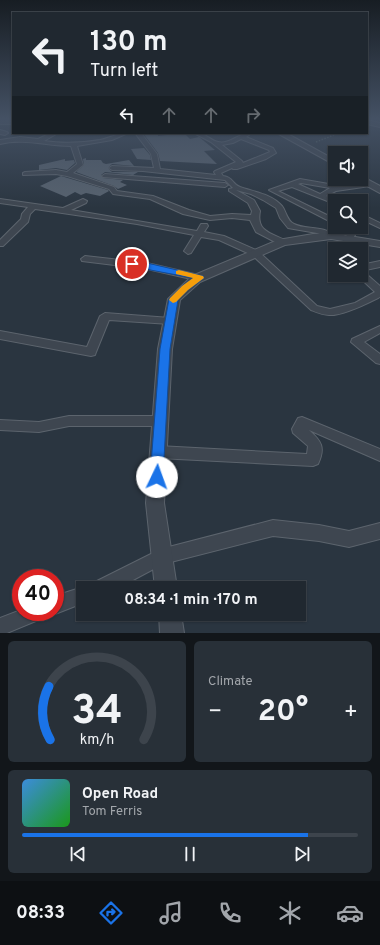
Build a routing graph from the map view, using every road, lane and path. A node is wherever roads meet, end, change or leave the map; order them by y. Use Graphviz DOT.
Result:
graph roads {
  1 [pos="75,149"];
  2 [pos="151,149"];
  3 [pos="223,149"];
  4 [pos="271,149"];
  5 [pos="310,149"];
  6 [pos="328,159"];
  7 [pos="112,168"];
  8 [pos="157,170"];
  9 [pos="25,174"];
  10 [pos="68,174"];
  11 [pos="105,176"];
  12 [pos="224,177"];
  13 [pos="291,184"];
  14 [pos="370,184"];
  15 [pos="225,185"];
  16 [pos="340,188"];
  17 [pos="380,190"];
  18 [pos="324,197"];
  19 [pos="328,199"];
  20 [pos="1,201"];
  21 [pos="83,202"];
  22 [pos="34,205"];
  23 [pos="304,207"];
  24 [pos="65,210"];
  25 [pos="254,218"];
  26 [pos="328,219"];
  27 [pos="368,220"];
  28 [pos="380,226"];
  29 [pos="202,230"];
  30 [pos="342,234"];
  31 [pos="351,234"];
  32 [pos="331,236"];
  33 [pos="282,242"];
  34 [pos="0,244"];
  35 [pos="380,244"];
  36 [pos="188,251"];
  37 [pos="255,252"];
  38 [pos="85,259"];
  39 [pos="380,264"];
  40 [pos="368,267"];
  41 [pos="200,278"];
  42 [pos="368,281"];
  43 [pos="380,292"];
  44 [pos="170,320"];
  45 [pos="380,329"];
  46 [pos="0,334"];
  47 [pos="380,360"];
  48 [pos="160,421"];
  49 [pos="0,425"];
  50 [pos="158,452"];
  51 [pos="380,455"];
  52 [pos="380,531"];
  53 [pos="161,557"];
  54 [pos="115,581"];
  55 [pos="165,581"];
  56 [pos="76,598"];
  57 [pos="64,602"];
  58 [pos="15,621"];
  59 [pos="171,621"];
  60 [pos="0,627"];
  61 [pos="172,633"];
  1 -- 10 [label="street"];
  2 -- 8 [label="street"];
  3 -- 12 [label="street"];
  4 -- 12 [label="street"];
  5 -- 6 [label="street"];
  7 -- 8 [label="street"];
  8 -- 12 [label="street"];
  9 -- 10 [label="street"];
  10 -- 25 [label="street"];
  11 -- 15 [label="street"];
  12 -- 15 [label="street"];
  12 -- 32 [label="street"];
  13 -- 16 [label="street"];
  13 -- 18 [label="street"];
  13 -- 23 [label="street"];
  14 -- 16 [label="street"];
  14 -- 17 [label="street"];
  15 -- 25 [label="street"];
  16 -- 18 [label="street"];
  18 -- 19 [label="street"];
  18 -- 23 [label="street"];
  20 -- 22 [label="street"];
  21 -- 24 [label="street"];
  22 -- 24 [label="street"];
  22 -- 34 [label="street"];
  23 -- 26 [label="street"];
  24 -- 29 [label="street"];
  25 -- 33 [label="street"];
  27 -- 28 [label="street"];
  29 -- 36 [label="street"];
  29 -- 37 [label="street"];
  30 -- 32 [label="street"];
  31 -- 35 [label="street"];
  32 -- 33 [label="street"];
  33 -- 37 [label="street"];
  37 -- 41 [label="street"];
  37 -- 43 [label="street"];
  38 -- 41 [label="street"];
  39 -- 40 [label="street"];
  41 -- 44 [label="street"];
  42 -- 43 [label="street"];
  44 -- 46 [label="street"];
  44 -- 48 [label="street"];
  45 -- 47 [label="street"];
  48 -- 49 [label="street"];
  48 -- 50 [label="street"];
  50 -- 51 [label="street"];
  50 -- 53 [label="street"];
  52 -- 53 [label="street"];
  53 -- 54 [label="street"];
  53 -- 55 [label="street"];
  56 -- 57 [label="street"];
  58 -- 60 [label="street"];
  59 -- 61 [label="street"];
}
